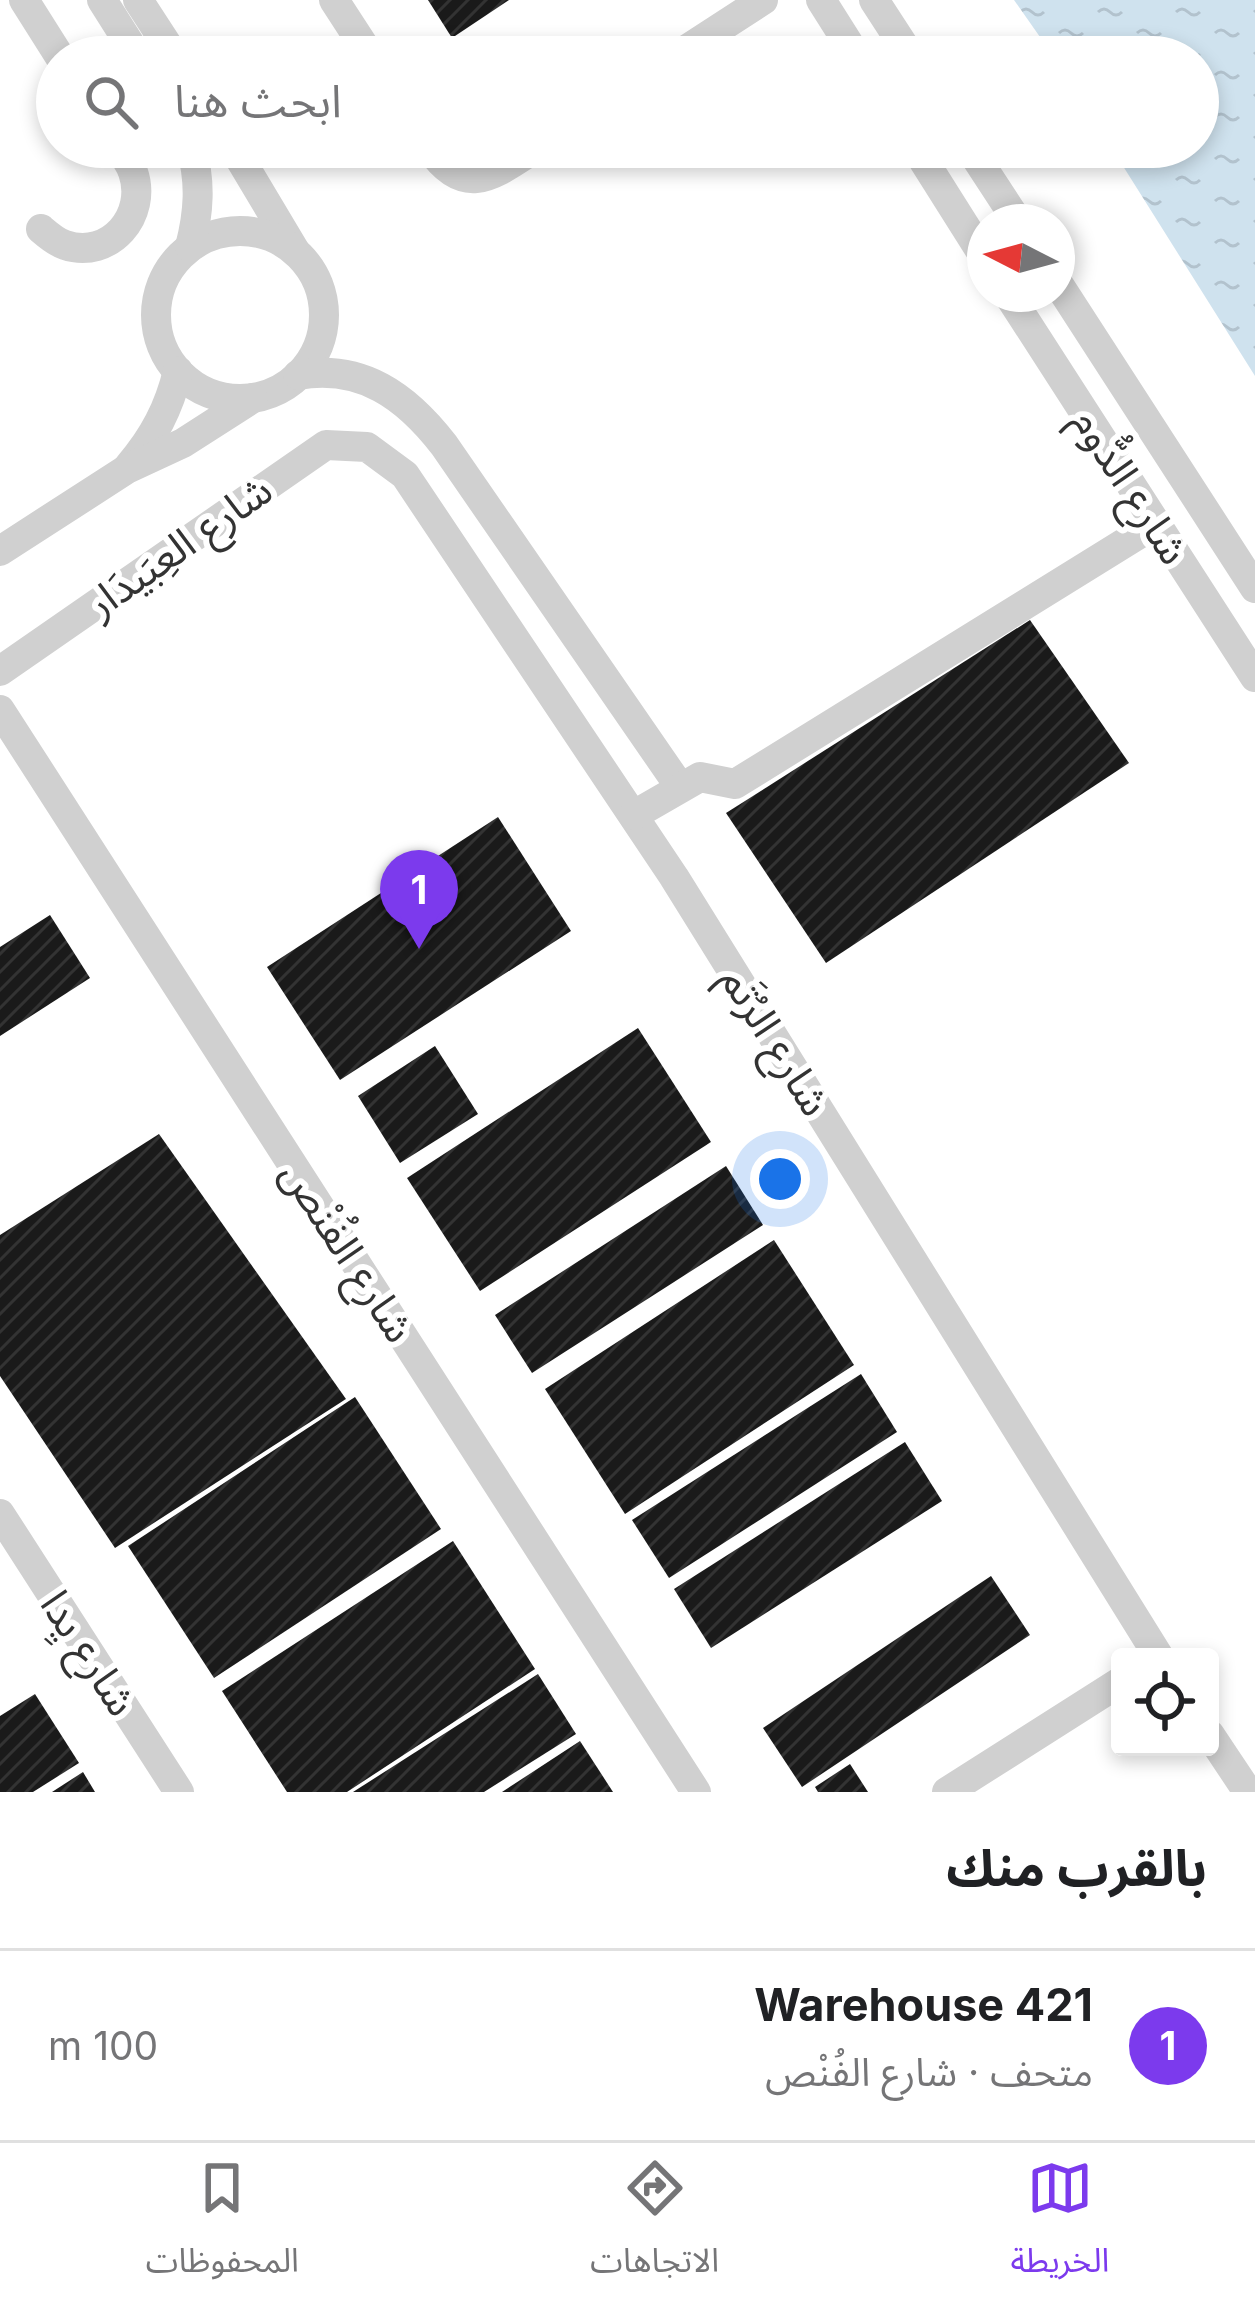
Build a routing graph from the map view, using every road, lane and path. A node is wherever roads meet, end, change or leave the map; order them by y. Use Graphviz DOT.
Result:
graph roads {
  1 [pos="24,0"];
  2 [pos="101,0"];
  3 [pos="138,0"];
  4 [pos="334,0"];
  5 [pos="763,0"];
  6 [pos="821,0"];
  7 [pos="874,0"];
  8 [pos="47,36"];
  9 [pos="124,36"];
  10 [pos="161,36"];
  11 [pos="357,36"];
  12 [pos="707,36"];
  13 [pos="844,36"];
  14 [pos="897,36"];
  15 [pos="132,168"];
  16 [pos="196,168"];
  17 [pos="245,168"];
  18 [pos="445,168"];
  19 [pos="505,168"];
  20 [pos="928,168"];
  21 [pos="983,168"];
  22 [pos="1006,204"];
  23 [pos="40,229"];
  24 [pos="967,229"];
  25 [pos="190,247"];
  26 [pos="296,251"];
  27 [pos="1075,310"];
  28 [pos="1020,312"];
  29 [pos="324,321"];
  30 [pos="178,371"];
  31 [pos="298,375"];
  32 [pos="356,376"];
  33 [pos="253,398"];
  34 [pos="367,447"];
  35 [pos="127,469"];
  36 [pos="1155,524"];
  37 [pos="0,551"];
  38 [pos="1255,588"];
  39 [pos="0,671"];
  40 [pos="1255,677"];
  41 [pos="0,710"];
  42 [pos="680,787"];
  43 [pos="634,815"];
  44 [pos="0,1514"];
  45 [pos="1153,1648"];
  46 [pos="1111,1688"];
  47 [pos="1219,1749"];
  48 [pos="179,1792"];
  49 [pos="696,1792"];
  50 [pos="947,1792"];
  51 [pos="1247,1792"];
  1 -- 8 [label="street"];
  2 -- 9 [label="street"];
  3 -- 10 [label="street"];
  4 -- 11 [label="street"];
  5 -- 12 [label="street"];
  6 -- 13 [label="street"];
  7 -- 14 [label="street"];
  15 -- 23 [label="street"];
  16 -- 25 [label="street"];
  17 -- 26 [label="street"];
  18 -- 19 [label="street"];
  20 -- 24 [label="street"];
  21 -- 22 [label="street"];
  25 -- 26 [label="street"];
  25 -- 30 [label="street"];
  26 -- 29 [label="street"];
  27 -- 38 [label="street, شارع الدُّوم"];
  28 -- 36 [label="street, شارع الدُّوم"];
  29 -- 31 [label="street"];
  29 -- 32 [label="street"];
  30 -- 33 [label="street"];
  30 -- 35 [label="street"];
  31 -- 32 [label="street"];
  31 -- 33 [label="street"];
  32 -- 42 [label="street"];
  33 -- 35 [label="street"];
  34 -- 39 [label="street, شارع العِبَيدَار"];
  34 -- 43 [label="street, شارع الرُتَم"];
  35 -- 37 [label="street"];
  36 -- 40 [label="street, شارع الدُّوم"];
  36 -- 42 [label="street"];
  41 -- 49 [label="street, شارع الفُنْص"];
  42 -- 43 [label="street"];
  43 -- 45 [label="street, شارع الرُتَم"];
  44 -- 48 [label="street, شارع يِدا"];
  46 -- 50 [label="street"];
  47 -- 51 [label="street"];
}
